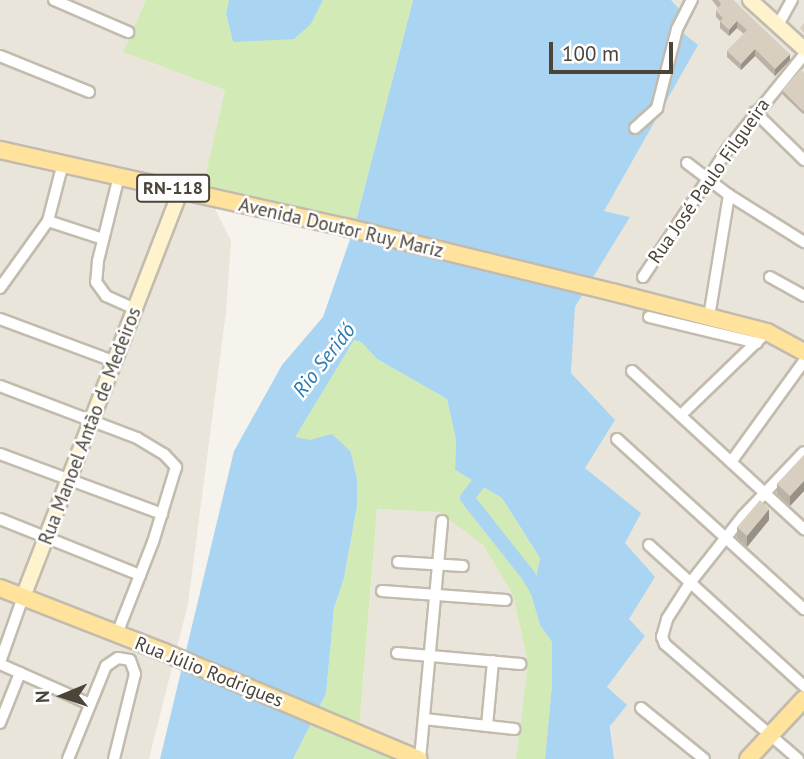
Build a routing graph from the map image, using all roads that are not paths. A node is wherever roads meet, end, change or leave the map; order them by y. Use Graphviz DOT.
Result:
graph roads {
  1 [pos="54,0"];
  2 [pos="692,0"];
  3 [pos="750,0"];
  4 [pos="792,0"];
  5 [pos="780,23"];
  6 [pos="128,32"];
  7 [pos="804,49"];
  8 [pos="0,55"];
  9 [pos="804,55"];
  10 [pos="89,92"];
  11 [pos="755,112"];
  12 [pos="635,128"];
  13 [pos="0,150"];
  14 [pos="804,160"];
  15 [pos="63,163"];
  16 [pos="688,163"];
  17 [pos="119,176"];
  18 [pos="708,178"];
  19 [pos="181,190"];
  20 [pos="729,195"];
  21 [pos="48,221"];
  22 [pos="103,239"];
  23 [pos="804,242"];
  24 [pos="643,277"];
  25 [pos="770,277"];
  26 [pos="0,288"];
  27 [pos="804,296"];
  28 [pos="135,309"];
  29 [pos="649,317"];
  30 [pos="709,317"];
  31 [pos="0,319"];
  32 [pos="762,337"];
  33 [pos="804,352"];
  34 [pos="113,361"];
  35 [pos="804,361"];
  36 [pos="632,371"];
  37 [pos="0,386"];
  38 [pos="681,415"];
  39 [pos="91,422"];
  40 [pos="617,439"];
  41 [pos="804,452"];
  42 [pos="0,454"];
  43 [pos="731,462"];
  44 [pos="69,480"];
  45 [pos="765,495"];
  46 [pos="162,514"];
  47 [pos="0,519"];
  48 [pos="442,521"];
  49 [pos="804,529"];
  50 [pos="47,536"];
  51 [pos="726,537"];
  52 [pos="649,544"];
  53 [pos="398,562"];
  54 [pos="437,564"];
  55 [pos="463,566"];
  56 [pos="140,575"];
  57 [pos="690,583"];
  58 [pos="0,588"];
  59 [pos="382,591"];
  60 [pos="435,595"];
  61 [pos="23,597"];
  62 [pos="506,600"];
  63 [pos="804,608"];
  64 [pos="117,634"];
  65 [pos="397,653"];
  66 [pos="429,656"];
  67 [pos="493,661"];
  68 [pos="0,663"];
  69 [pos="521,663"];
  70 [pos="20,673"];
  71 [pos="804,686"];
  72 [pos="804,699"];
  73 [pos="90,704"];
  74 [pos="640,708"];
  75 [pos="424,719"];
  76 [pos="0,723"];
  77 [pos="487,726"];
  78 [pos="514,729"];
  79 [pos="771,736"];
  80 [pos="68,759"];
  81 [pos="114,759"];
  82 [pos="419,759"];
  83 [pos="704,759"];
  84 [pos="748,759"];
  85 [pos="797,759"];
  1 -- 6 [label="street"];
  2 -- 12 [label="street"];
  3 -- 5 [label="street"];
  4 -- 5 [label="street"];
  5 -- 7 [label="street"];
  8 -- 10 [label="street"];
  9 -- 11 [label="street, Rua José Paulo Filgueira"];
  11 -- 14 [label="street"];
  11 -- 18 [label="street, Rua José Paulo Filgueira"];
  13 -- 15 [label="main road, Avenida Doutor Ruy Mariz / RN-118"];
  15 -- 17 [label="main road, Avenida Doutor Ruy Mariz / RN-118"];
  15 -- 21 [label="street"];
  16 -- 18 [label="street"];
  17 -- 19 [label="main road, Avenida Doutor Ruy Mariz / RN-118"];
  17 -- 22 [label="street"];
  18 -- 20 [label="street"];
  18 -- 24 [label="street, Rua José Paulo Filgueira"];
  19 -- 28 [label="street, Rua Manoel Antão de Medeiros"];
  19 -- 30 [label="main road, Avenida Doutor Ruy Mariz / RN-118"];
  20 -- 23 [label="street"];
  20 -- 30 [label="street"];
  21 -- 22 [label="street"];
  21 -- 26 [label="street"];
  22 -- 28 [label="street"];
  25 -- 27 [label="street"];
  28 -- 34 [label="street, Rua Manoel Antão de Medeiros"];
  29 -- 32 [label="street"];
  30 -- 32 [label="main road, RN-118"];
  31 -- 34 [label="street"];
  32 -- 33 [label="main road, RN-118"];
  32 -- 38 [label="street"];
  34 -- 39 [label="street, Rua Manoel Antão de Medeiros"];
  35 -- 43 [label="street"];
  36 -- 38 [label="street"];
  37 -- 39 [label="street"];
  38 -- 43 [label="street"];
  39 -- 44 [label="street, Rua Manoel Antão de Medeiros"];
  39 -- 46 [label="street"];
  40 -- 51 [label="street"];
  41 -- 45 [label="street"];
  42 -- 44 [label="street"];
  43 -- 45 [label="street"];
  44 -- 46 [label="street"];
  44 -- 50 [label="street, Rua Manoel Antão de Medeiros"];
  45 -- 49 [label="street"];
  45 -- 51 [label="street"];
  46 -- 56 [label="street"];
  47 -- 50 [label="street"];
  48 -- 54 [label="street"];
  50 -- 56 [label="street"];
  50 -- 61 [label="street, Rua Manoel Antão de Medeiros"];
  51 -- 57 [label="street"];
  51 -- 63 [label="street"];
  52 -- 57 [label="street"];
  53 -- 54 [label="street"];
  54 -- 55 [label="street"];
  54 -- 60 [label="street"];
  56 -- 64 [label="street"];
  57 -- 71 [label="street"];
  57 -- 79 [label="street"];
  58 -- 61 [label="main road, Rua Júlio Rodrigues"];
  59 -- 60 [label="street"];
  60 -- 62 [label="street"];
  60 -- 66 [label="street"];
  61 -- 64 [label="main road, Rua Júlio Rodrigues"];
  61 -- 68 [label="street, Rua Manoel Antão de Medeiros"];
  64 -- 82 [label="main road, Rua Júlio Rodrigues"];
  65 -- 66 [label="street"];
  66 -- 67 [label="street"];
  66 -- 75 [label="street"];
  67 -- 69 [label="street"];
  67 -- 77 [label="street"];
  68 -- 70 [label="street"];
  70 -- 73 [label="street"];
  70 -- 76 [label="street"];
  72 -- 79 [label="main road"];
  73 -- 80 [label="street"];
  73 -- 81 [label="street"];
  74 -- 83 [label="street"];
  75 -- 77 [label="street"];
  75 -- 82 [label="street"];
  77 -- 78 [label="street"];
  79 -- 84 [label="main road"];
  79 -- 85 [label="street"];
}
